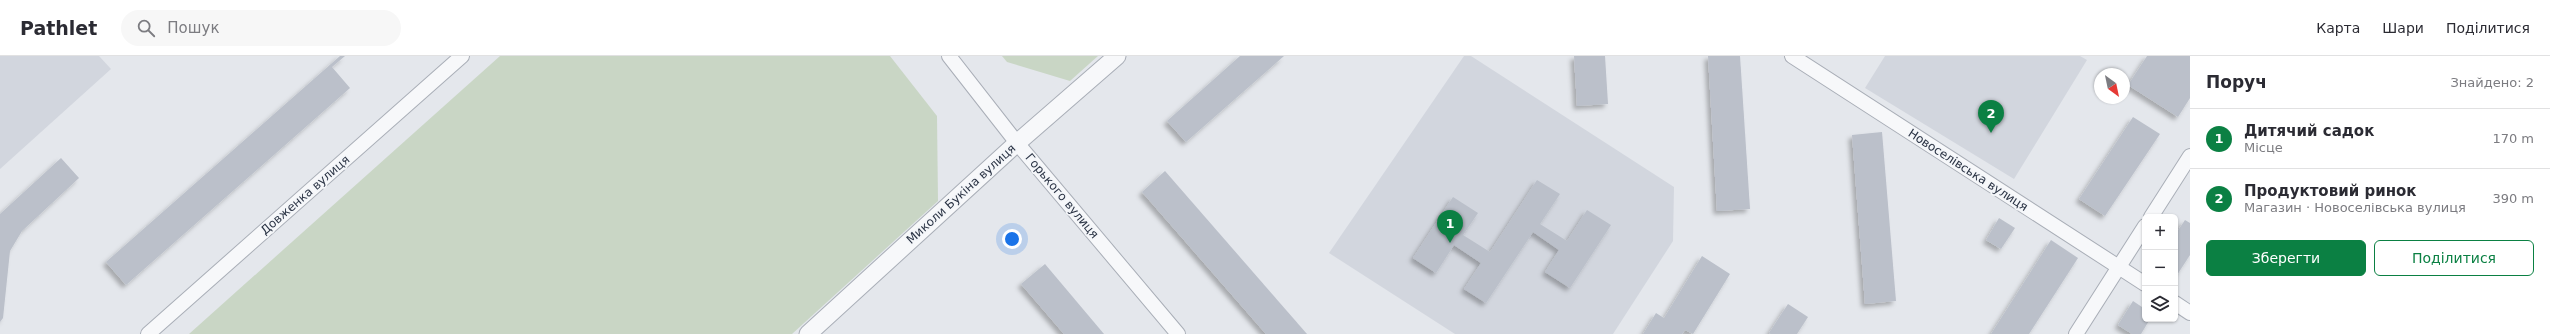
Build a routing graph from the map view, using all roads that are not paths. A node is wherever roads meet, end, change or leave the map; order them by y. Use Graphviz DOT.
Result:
graph roads {
  1 [pos="462,56"];
  2 [pos="949,56"];
  3 [pos="1117,56"];
  4 [pos="1792,56"];
  5 [pos="1017,143"];
  6 [pos="2190,156"];
  7 [pos="2153,214"];
  8 [pos="2142,231"];
  9 [pos="2119,267"];
  10 [pos="2142,282"];
  11 [pos="2178,305"];
  12 [pos="2190,313"];
  13 [pos="148,334"];
  14 [pos="808,334"];
  15 [pos="1178,334"];
  16 [pos="2076,334"];
  1 -- 13 [label="street, Довженка вулиця"];
  2 -- 5 [label="street, Горького вулиця"];
  3 -- 5 [label="street, Миколи Букіна вулиця"];
  4 -- 9 [label="street, Новоселівська вулиця"];
  5 -- 14 [label="street, Миколи Букіна вулиця"];
  5 -- 15 [label="street, Горького вулиця"];
  6 -- 7 [label="street"];
  8 -- 9 [label="street"];
  9 -- 10 [label="street, Новоселівська вулиця"];
  9 -- 16 [label="street"];
  11 -- 12 [label="street"];
}
